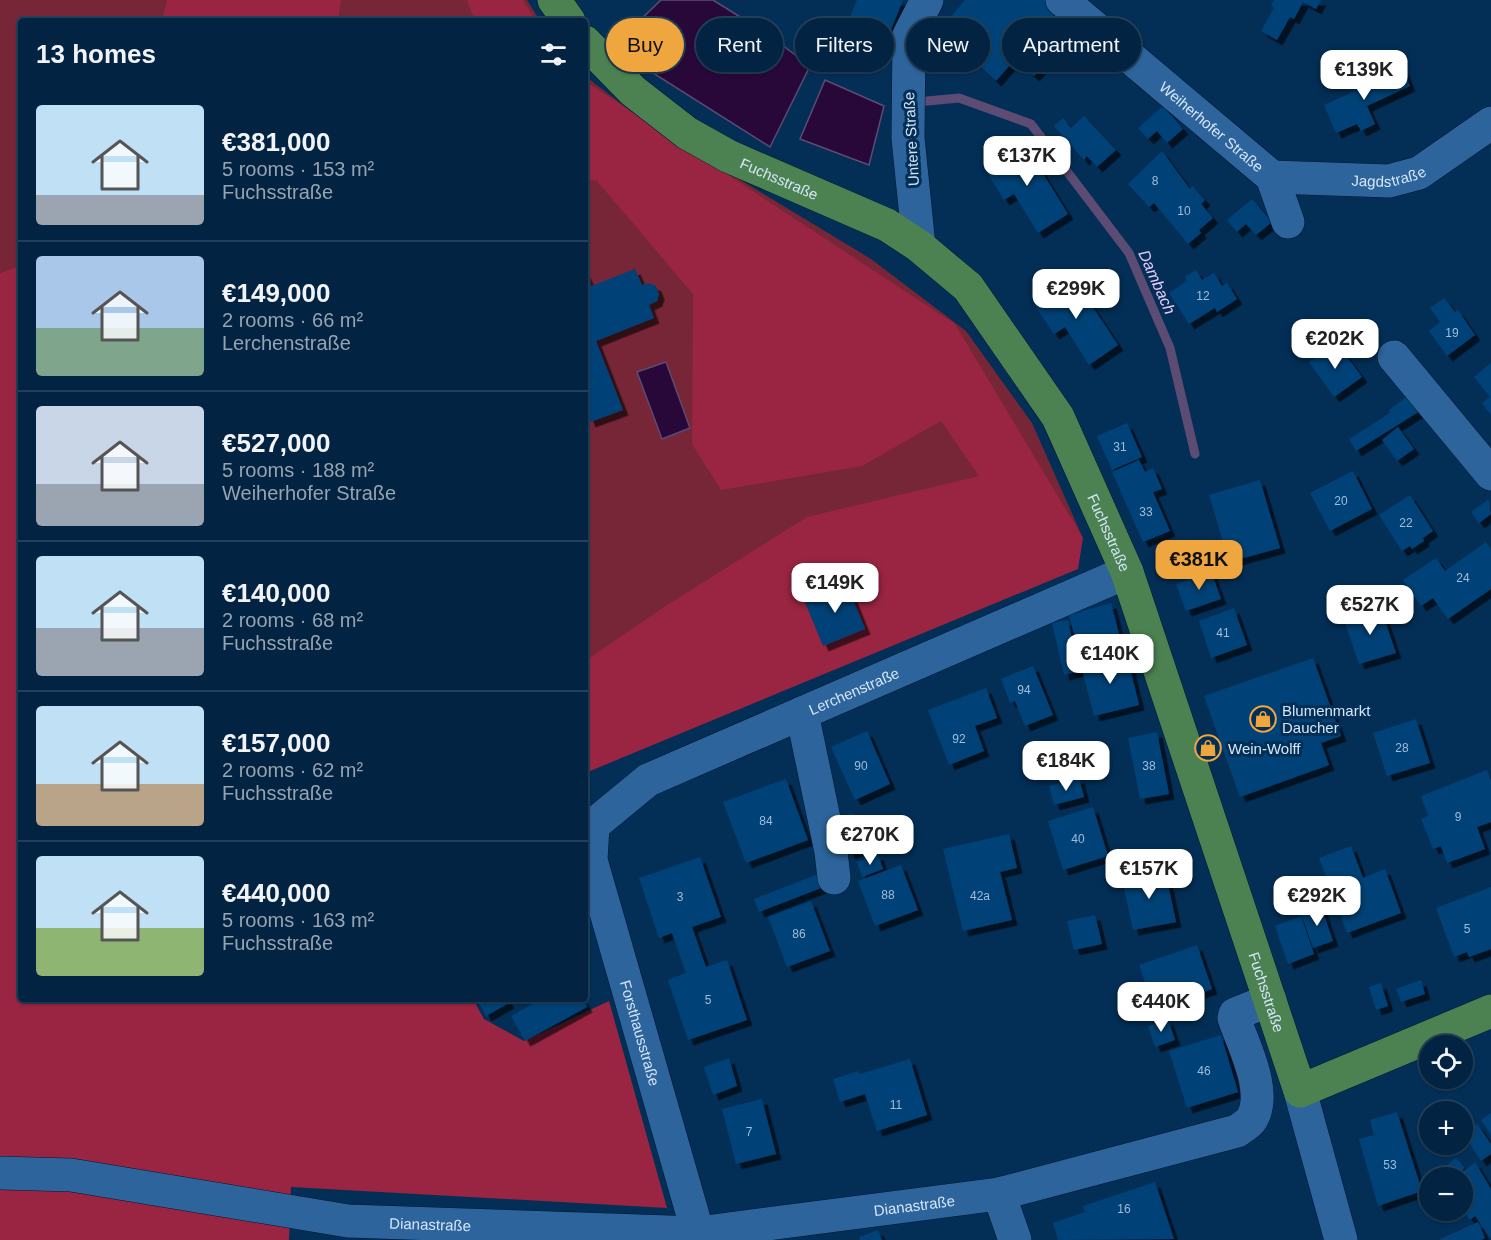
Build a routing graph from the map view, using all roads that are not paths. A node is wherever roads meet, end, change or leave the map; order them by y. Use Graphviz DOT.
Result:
graph roads {
  1 [pos="554,0"];
  2 [pos="927,0"];
  3 [pos="1062,0"];
  4 [pos="567,18"];
  5 [pos="588,45"];
  6 [pos="1491,123"];
  7 [pos="1272,177"];
  8 [pos="1288,222"];
  9 [pos="919,246"];
  10 [pos="1394,357"];
  11 [pos="1491,474"];
  12 [pos="1127,572"];
  13 [pos="802,713"];
  14 [pos="589,829"];
  15 [pos="834,878"];
  16 [pos="1270,1000"];
  17 [pos="1491,1011"];
  18 [pos="1300,1091"];
  19 [pos="0,1173"];
  20 [pos="999,1194"];
  21 [pos="699,1237"];
  22 [pos="1015,1240"];
  23 [pos="1341,1240"];
  1 -- 4 [label="main road"];
  2 -- 9 [label="street, Untere Straße"];
  3 -- 7 [label="street, Weiherhofer Straße"];
  5 -- 9 [label="main road, Fuchsstraße"];
  6 -- 7 [label="street, Jagdstraße"];
  7 -- 8 [label="street, Weiherhofer Straße"];
  9 -- 12 [label="main road, Fuchsstraße"];
  10 -- 11 [label="street"];
  12 -- 13 [label="street, Lerchenstraße"];
  12 -- 16 [label="main road, Fuchsstraße"];
  13 -- 14 [label="street, Lerchenstraße"];
  13 -- 15 [label="street"];
  14 -- 21 [label="street, Forsthausstraße"];
  16 -- 18 [label="main road, Fuchsstraße"];
  16 -- 20 [label="street, Dianastraße"];
  17 -- 18 [label="main road"];
  18 -- 23 [label="street, Fuchsstraße"];
  19 -- 21 [label="street, Dianastraße"];
  20 -- 21 [label="street, Dianastraße"];
  20 -- 22 [label="street"];
}
